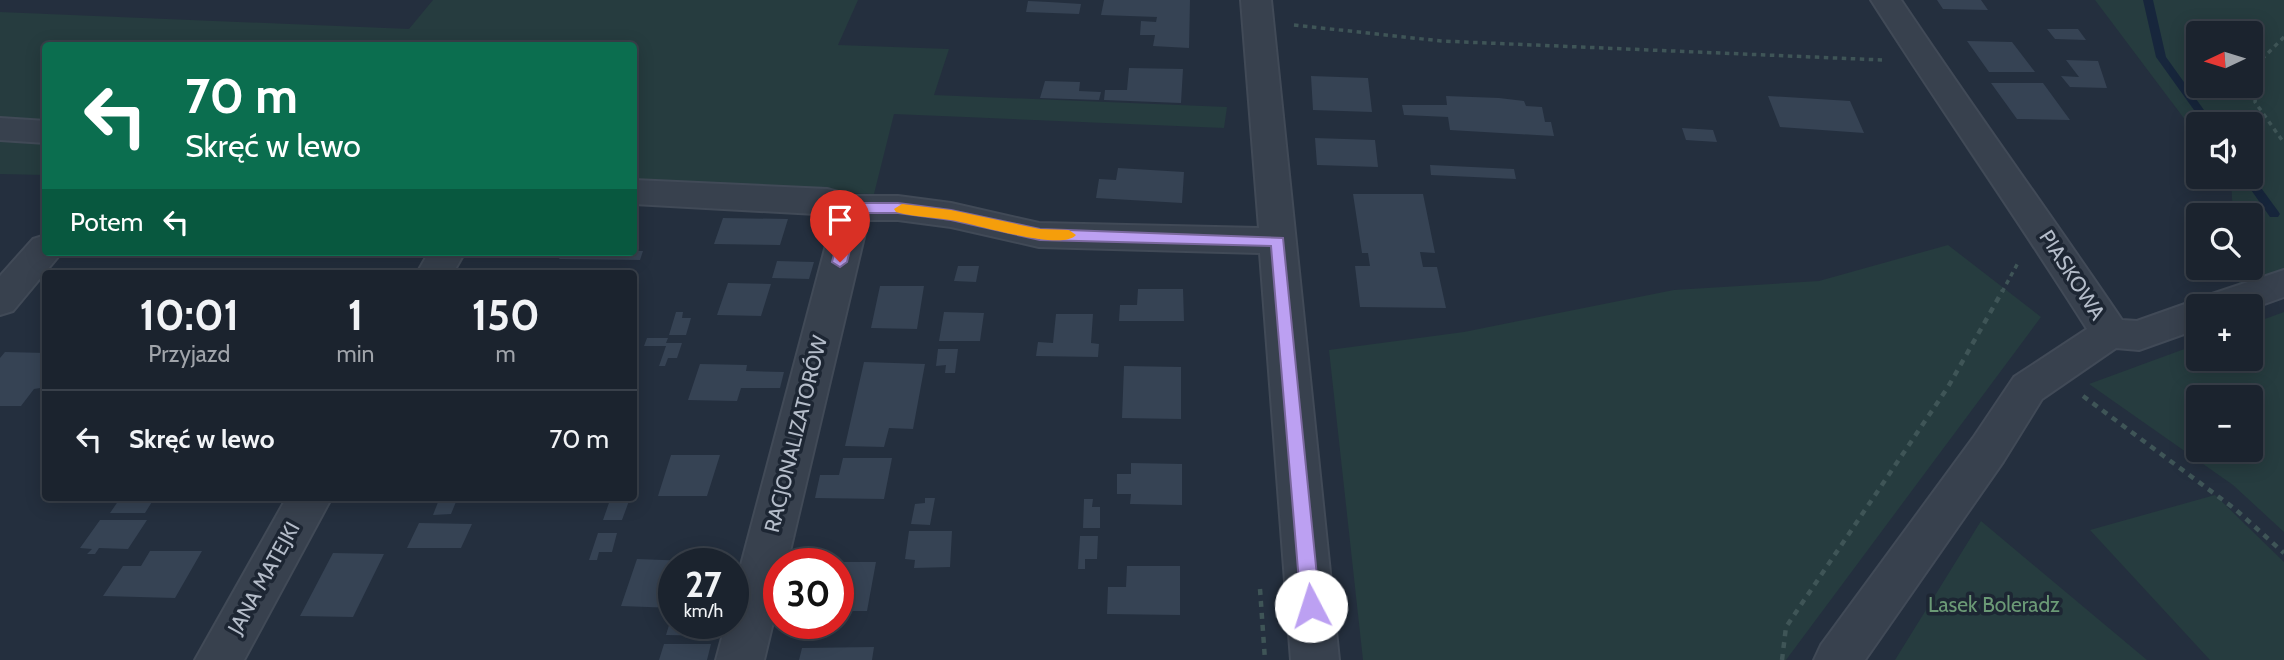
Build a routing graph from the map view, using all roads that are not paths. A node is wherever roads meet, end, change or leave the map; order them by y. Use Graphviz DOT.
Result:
graph roads {
  1 [pos="1886,0"];
  2 [pos="1257,12"];
  3 [pos="0,129"];
  4 [pos="42,132"];
  5 [pos="637,192"];
  6 [pos="853,208"];
  7 [pos="1278,241"];
  8 [pos="42,253"];
  9 [pos="2284,283"];
  10 [pos="2253,294"];
  11 [pos="0,301"];
  12 [pos="2186,318"];
  13 [pos="2110,333"];
  14 [pos="308,501"];
  15 [pos="219,660"];
  16 [pos="740,660"];
  17 [pos="1315,660"];
  18 [pos="1838,660"];
  1 -- 13 [label="street, PIASKOWA"];
  2 -- 7 [label="street"];
  3 -- 4 [label="street"];
  5 -- 6 [label="street"];
  6 -- 7 [label="street"];
  6 -- 16 [label="street, RACJONALIZATORÓW"];
  7 -- 17 [label="street"];
  8 -- 11 [label="street"];
  9 -- 10 [label="street"];
  12 -- 13 [label="street"];
  13 -- 18 [label="street, PIASKOWA"];
  14 -- 15 [label="street, JANA MATEJKI"];
}
